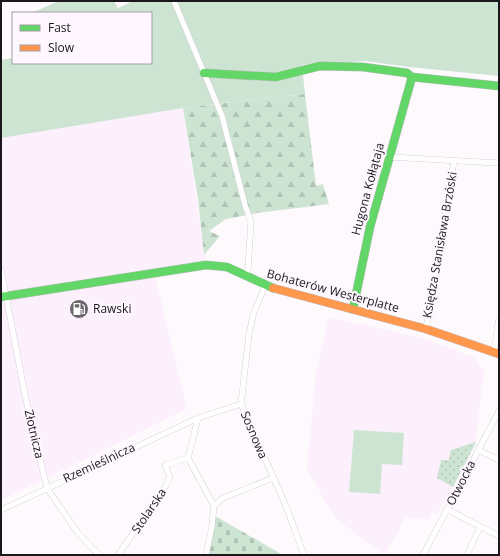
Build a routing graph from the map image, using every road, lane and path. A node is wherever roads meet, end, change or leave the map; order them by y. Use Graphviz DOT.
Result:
graph roads {
  1 [pos="174,1"];
  2 [pos="204,73"];
  3 [pos="412,77"];
  4 [pos="499,86"];
  5 [pos="389,157"];
  6 [pos="454,161"];
  7 [pos="499,163"];
  8 [pos="1,270"];
  9 [pos="245,275"];
  10 [pos="264,286"];
  11 [pos="4,296"];
  12 [pos="353,309"];
  13 [pos="499,319"];
  14 [pos="426,329"];
  15 [pos="496,353"];
  16 [pos="241,404"];
  17 [pos="499,411"];
  18 [pos="198,418"];
  19 [pos="478,450"];
  20 [pos="188,458"];
  21 [pos="499,460"];
  22 [pos="273,478"];
  23 [pos="47,488"];
  24 [pos="214,506"];
  25 [pos="1,510"];
  26 [pos="448,510"];
  27 [pos="480,527"];
  28 [pos="499,536"];
  29 [pos="99,555"];
  30 [pos="118,555"];
  31 [pos="206,555"];
  32 [pos="304,555"];
  33 [pos="423,555"];
  34 [pos="467,555"];
  1 -- 2 [label="street"];
  2 -- 3 [label="street"];
  2 -- 9 [label="street"];
  3 -- 4 [label="street"];
  3 -- 5 [label="street, Hugona Kołłątaja"];
  5 -- 6 [label="street"];
  5 -- 12 [label="street, Hugona Kołłątaja"];
  6 -- 7 [label="street"];
  6 -- 14 [label="street, Księdza Stanisława Brzóski"];
  8 -- 11 [label="street, Złotnicza"];
  9 -- 10 [label="street, Bohaterów Westerplatte"];
  9 -- 11 [label="street, Bohaterów Westerplatte"];
  10 -- 12 [label="street, Bohaterów Westerplatte"];
  10 -- 16 [label="street, Sosnowa"];
  11 -- 23 [label="street, Złotnicza"];
  12 -- 14 [label="street, Bohaterów Westerplatte"];
  13 -- 15 [label="street"];
  14 -- 15 [label="street, Bohaterów Westerplatte"];
  16 -- 18 [label="street, Rzemieślnicza"];
  16 -- 22 [label="street, Sosnowa"];
  17 -- 19 [label="street, Otwocka"];
  18 -- 20 [label="street"];
  18 -- 23 [label="street, Rzemieślnicza"];
  19 -- 21 [label="street"];
  19 -- 26 [label="street, Otwocka"];
  20 -- 24 [label="street"];
  20 -- 30 [label="street, Stolarska"];
  22 -- 24 [label="street"];
  22 -- 32 [label="street, Sosnowa"];
  23 -- 25 [label="street, Rzemieślnicza"];
  23 -- 29 [label="street, Złotnicza"];
  24 -- 31 [label="street"];
  26 -- 27 [label="street"];
  26 -- 33 [label="street, Otwocka"];
  27 -- 28 [label="street"];
  27 -- 34 [label="street"];
}
